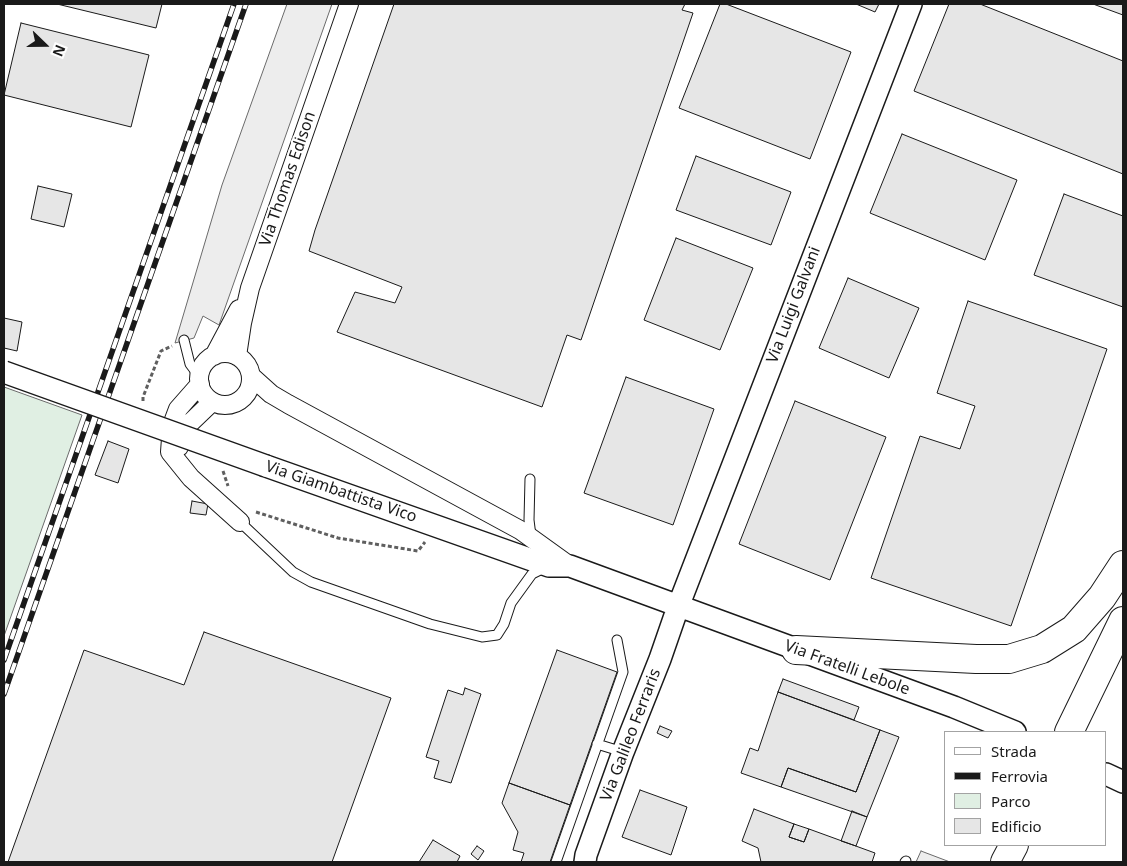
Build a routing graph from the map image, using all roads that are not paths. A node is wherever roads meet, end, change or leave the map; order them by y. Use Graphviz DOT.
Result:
graph roads {
  1 [pos="349,4"];
  2 [pos="911,4"];
  3 [pos="250,288"];
  4 [pos="184,340"];
  5 [pos="214,356"];
  6 [pos="237,356"];
  7 [pos="4,372"];
  8 [pos="251,376"];
  9 [pos="200,380"];
  10 [pos="212,402"];
  11 [pos="191,478"];
  12 [pos="530,479"];
  13 [pos="240,522"];
  14 [pos="531,538"];
  15 [pos="1123,565"];
  16 [pos="549,566"];
  17 [pos="570,566"];
  18 [pos="678,607"];
  19 [pos="1123,621"];
  20 [pos="617,640"];
  21 [pos="796,650"];
  22 [pos="1013,731"];
  23 [pos="1069,731"];
  24 [pos="597,744"];
  25 [pos="623,752"];
  26 [pos="1107,774"];
  27 [pos="1123,782"];
  28 [pos="1013,846"];
  29 [pos="556,862"];
  30 [pos="585,862"];
  31 [pos="1005,862"];
  1 -- 3 [label="street, Via Thomas Edison"];
  2 -- 18 [label="street, Via Luigi Galvani"];
  3 -- 5 [label="street"];
  3 -- 6 [label="street, Via Thomas Edison"];
  4 -- 9 [label="lane"];
  5 -- 6 [label="street"];
  5 -- 9 [label="street"];
  6 -- 8 [label="street"];
  7 -- 16 [label="street, Via Giambattista Vico, bridge"];
  8 -- 10 [label="street"];
  8 -- 14 [label="street"];
  9 -- 10 [label="street"];
  9 -- 11 [label="street"];
  10 -- 11 [label="street"];
  11 -- 13 [label="street"];
  12 -- 14 [label="lane"];
  13 -- 16 [label="lane"];
  14 -- 17 [label="street"];
  15 -- 21 [label="main road"];
  16 -- 17 [label="street, Via Giambattista Vico"];
  17 -- 18 [label="street, Via Giambattista Vico"];
  18 -- 21 [label="street, Via Fratelli Lebole"];
  18 -- 25 [label="street, Via Galileo Ferraris"];
  19 -- 23 [label="main road"];
  20 -- 24 [label="lane"];
  21 -- 22 [label="street, Via Fratelli Lebole"];
  24 -- 25 [label="lane"];
  24 -- 29 [label="lane"];
  25 -- 30 [label="street, Via Galileo Ferraris"];
  26 -- 27 [label="street"];
  28 -- 31 [label="main road"];
}
